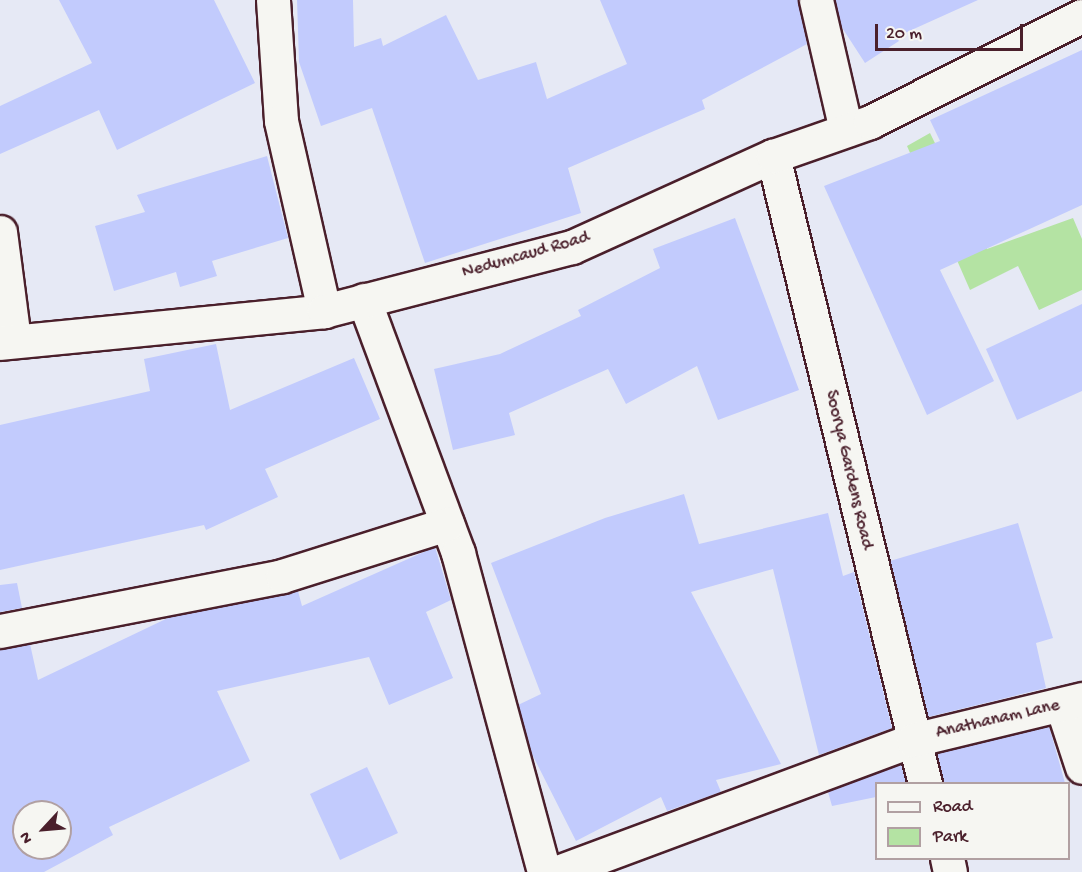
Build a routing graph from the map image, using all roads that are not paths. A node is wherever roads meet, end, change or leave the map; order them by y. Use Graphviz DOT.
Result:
graph roads {
  1 [pos="273,0"];
  2 [pos="816,0"];
  3 [pos="1082,16"];
  4 [pos="846,130"];
  5 [pos="773,156"];
  6 [pos="0,232"];
  7 [pos="364,300"];
  8 [pos="324,311"];
  9 [pos="7,341"];
  10 [pos="447,524"];
  11 [pos="0,631"];
  12 [pos="1072,702"];
  13 [pos="913,740"];
  14 [pos="1082,767"];
  15 [pos="925,782"];
  16 [pos="544,872"];
  17 [pos="558,872"];
  1 -- 8 [label="street"];
  2 -- 4 [label="street"];
  3 -- 4 [label="street, Nedumcaud Road"];
  4 -- 5 [label="street, Nedumcaud Road"];
  5 -- 7 [label="street, Nedumcaud Road"];
  5 -- 13 [label="street, Soorya Gardens Road"];
  6 -- 9 [label="street"];
  7 -- 8 [label="street, Nedumcaud Road"];
  7 -- 10 [label="street"];
  8 -- 9 [label="street, Nedumcaud Road"];
  10 -- 11 [label="street"];
  10 -- 16 [label="street"];
  12 -- 13 [label="street, Anathanam Lane"];
  12 -- 14 [label="street"];
  13 -- 15 [label="street, Soorya Gardens Road"];
  13 -- 17 [label="street, Anathanam Lane"];
}
